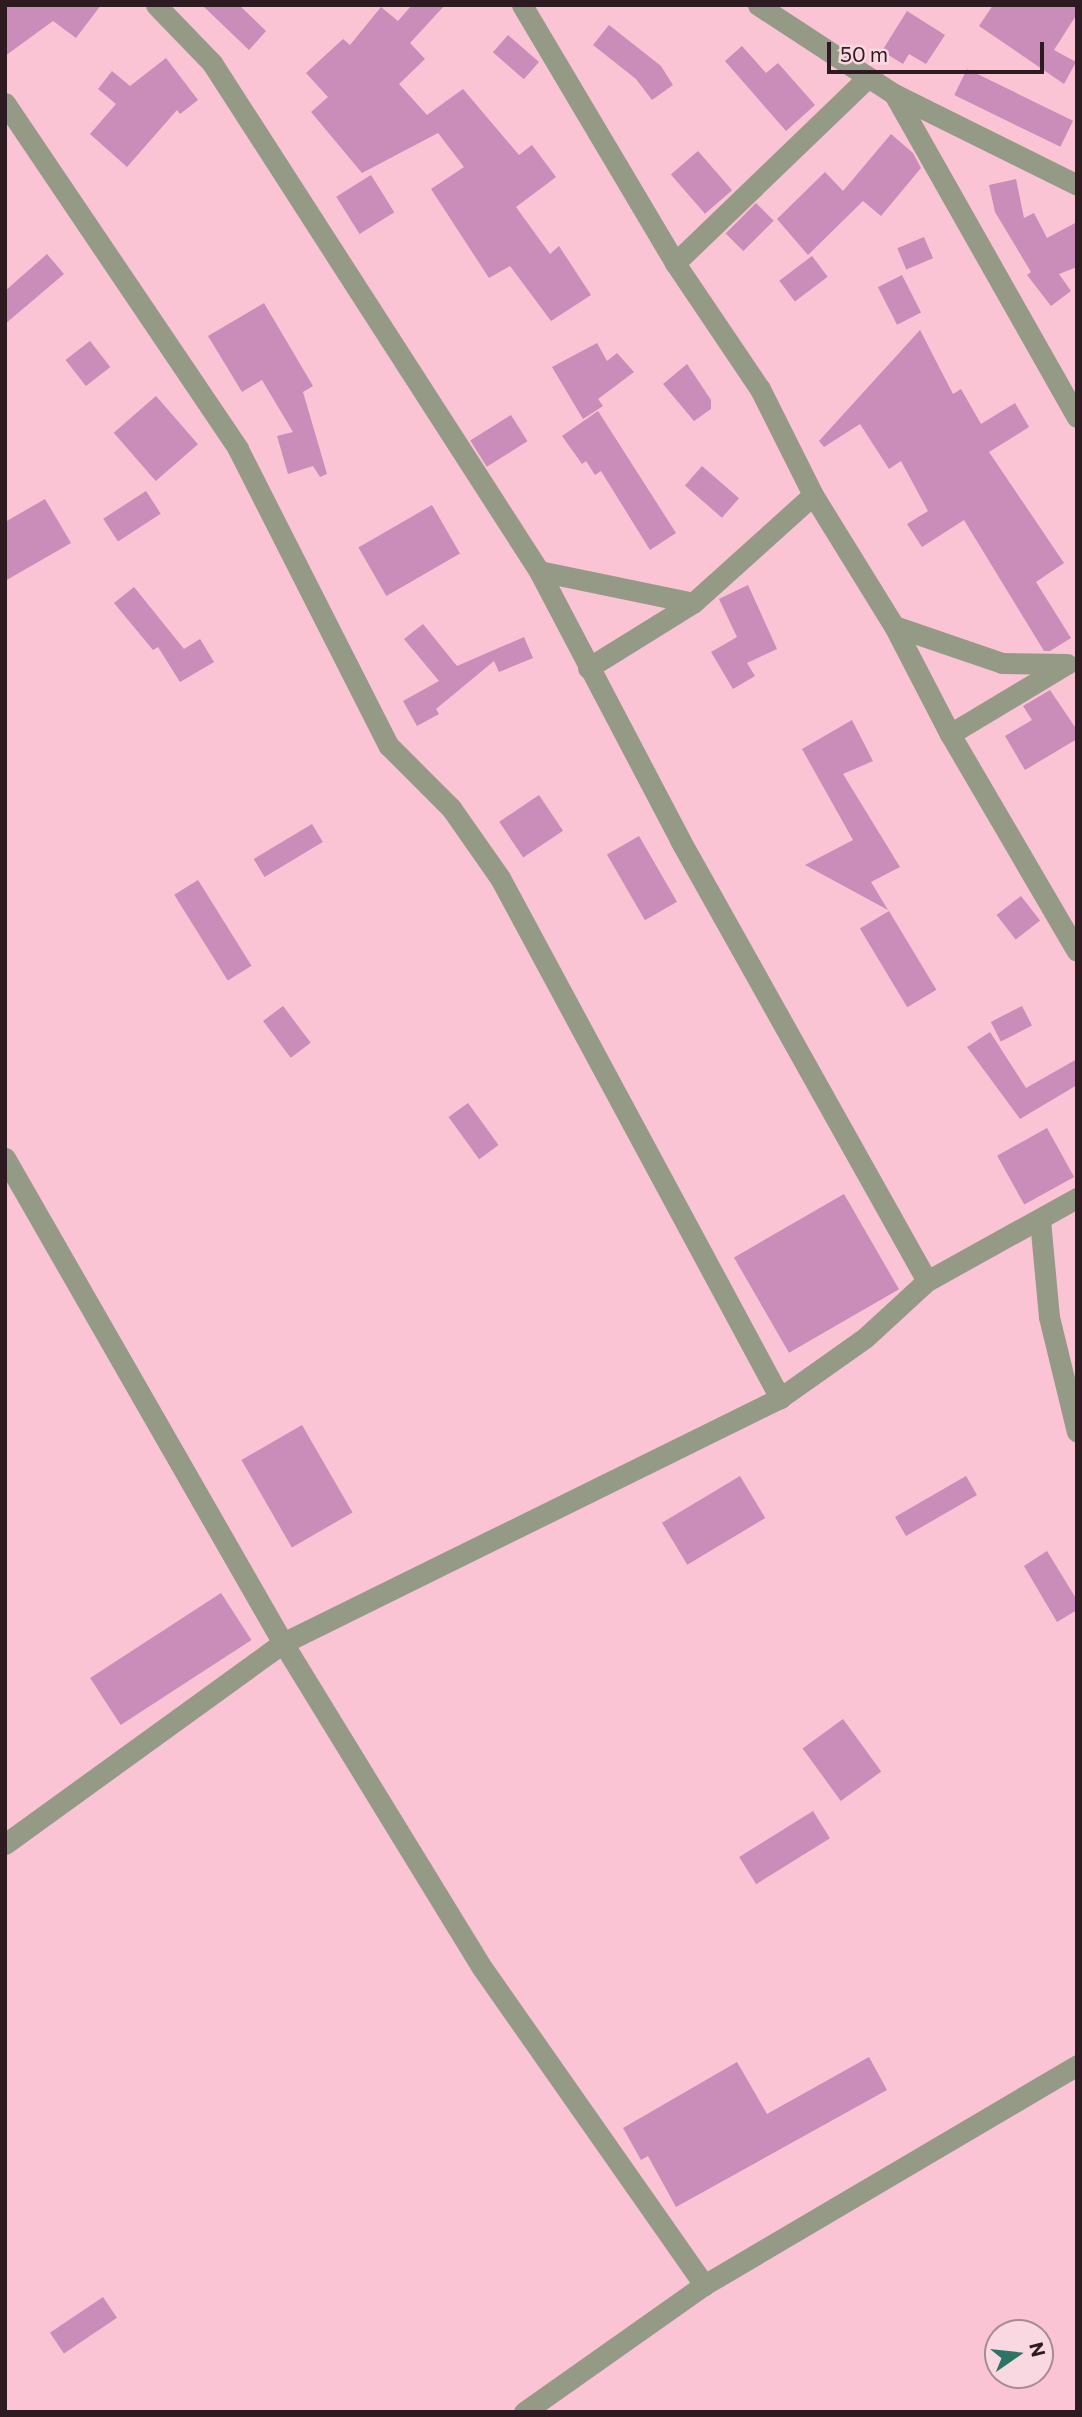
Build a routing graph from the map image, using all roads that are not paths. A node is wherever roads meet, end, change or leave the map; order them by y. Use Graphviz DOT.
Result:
graph roads {
  1 [pos="156,5"];
  2 [pos="522,5"];
  3 [pos="758,5"];
  4 [pos="868,77"];
  5 [pos="894,94"];
  6 [pos="5,103"];
  7 [pos="1077,185"];
  8 [pos="675,263"];
  9 [pos="1077,417"];
  10 [pos="813,495"];
  11 [pos="539,571"];
  12 [pos="693,603"];
  13 [pos="894,626"];
  14 [pos="1072,662"];
  15 [pos="588,668"];
  16 [pos="950,734"];
  17 [pos="1077,951"];
  18 [pos="5,1158"];
  19 [pos="1077,1198"];
  20 [pos="1040,1220"];
  21 [pos="927,1281"];
  22 [pos="780,1398"];
  23 [pos="1077,1432"];
  24 [pos="283,1643"];
  25 [pos="5,1844"];
  26 [pos="1077,2065"];
  27 [pos="704,2285"];
  28 [pos="524,2412"];
  1 -- 11 [label="street"];
  2 -- 8 [label="street"];
  3 -- 4 [label="street"];
  4 -- 5 [label="street"];
  4 -- 8 [label="street"];
  5 -- 7 [label="street"];
  5 -- 9 [label="street"];
  6 -- 22 [label="street"];
  8 -- 10 [label="street"];
  10 -- 12 [label="street"];
  10 -- 13 [label="street"];
  11 -- 12 [label="street"];
  11 -- 15 [label="street"];
  12 -- 15 [label="street"];
  13 -- 14 [label="street"];
  13 -- 16 [label="street"];
  14 -- 16 [label="street"];
  15 -- 21 [label="street"];
  16 -- 17 [label="street"];
  18 -- 24 [label="street"];
  19 -- 20 [label="street"];
  20 -- 21 [label="street"];
  20 -- 23 [label="street"];
  21 -- 22 [label="street"];
  22 -- 24 [label="street"];
  24 -- 25 [label="street"];
  24 -- 27 [label="street"];
  26 -- 27 [label="street"];
  27 -- 28 [label="street"];
}
